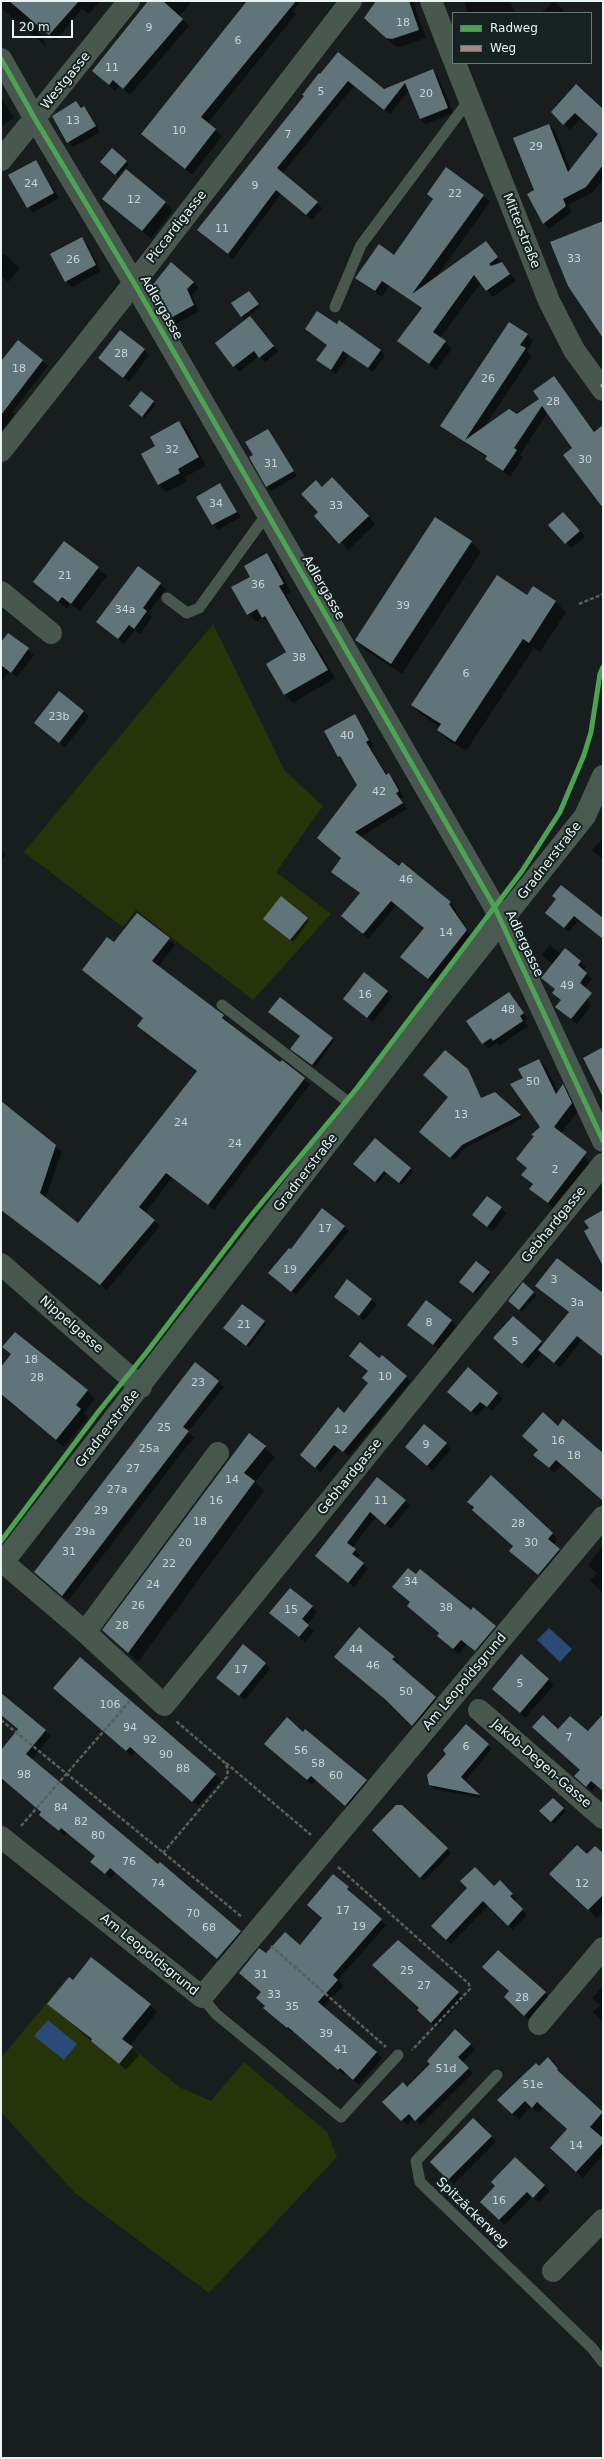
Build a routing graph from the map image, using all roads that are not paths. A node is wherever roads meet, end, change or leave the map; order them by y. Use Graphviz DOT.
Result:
graph roads {
  1 [pos="129,1"];
  2 [pos="351,1"];
  3 [pos="431,1"];
  4 [pos="452,55"];
  5 [pos="1,59"];
  6 [pos="455,64"];
  7 [pos="469,100"];
  8 [pos="35,120"];
  9 [pos="1,160"];
  10 [pos="134,283"];
  11 [pos="335,307"];
  12 [pos="603,390"];
  13 [pos="1,451"];
  14 [pos="267,514"];
  15 [pos="1,592"];
  16 [pos="168,598"];
  17 [pos="51,633"];
  18 [pos="603,776"];
  19 [pos="502,921"];
  20 [pos="222,1005"];
  21 [pos="356,1108"];
  22 [pos="603,1141"];
  23 [pos="603,1164"];
  24 [pos="1,1264"];
  25 [pos="141,1387"];
  26 [pos="218,1453"];
  27 [pos="603,1517"];
  28 [pos="2,1564"];
  29 [pos="85,1632"];
  30 [pos="479,1710"];
  31 [pos="603,1818"];
  32 [pos="4,1839"];
  33 [pos="603,1948"];
  34 [pos="202,1997"];
  35 [pos="539,2024"];
  36 [pos="398,2055"];
  37 [pos="497,2075"];
  38 [pos="603,2220"];
  39 [pos="553,2272"];
  40 [pos="603,2362"];
  1 -- 8 [label="street, Westgasse"];
  2 -- 10 [label="street, Piccardigasse"];
  3 -- 4 [label="street"];
  5 -- 8 [label="street, Adlergasse"];
  6 -- 7 [label="street, Mitterstraße"];
  7 -- 11 [label="lane"];
  7 -- 12 [label="street, Mitterstraße"];
  8 -- 9 [label="street, Westgasse"];
  8 -- 10 [label="street, Adlergasse"];
  10 -- 13 [label="street, Piccardigasse"];
  10 -- 14 [label="street, Adlergasse"];
  14 -- 16 [label="lane"];
  14 -- 19 [label="street, Adlergasse"];
  15 -- 17 [label="street"];
  18 -- 19 [label="main road, Gradnerstraße"];
  19 -- 21 [label="main road, Gradnerstraße"];
  19 -- 22 [label="street, Adlergasse"];
  20 -- 21 [label="lane"];
  21 -- 25 [label="main road, Gradnerstraße"];
  23 -- 29 [label="street, Gebhardgasse"];
  24 -- 25 [label="street, Nippelgasse"];
  25 -- 28 [label="main road, Gradnerstraße"];
  26 -- 29 [label="street"];
  27 -- 34 [label="street, Am Leopoldsgrund"];
  28 -- 29 [label="street"];
  30 -- 31 [label="street, Jakob-Degen-Gasse"];
  32 -- 34 [label="street, Am Leopoldsgrund"];
  33 -- 35 [label="street"];
  34 -- 36 [label="lane"];
  37 -- 40 [label="lane, Spitzäckerweg"];
  38 -- 39 [label="street"];
}
